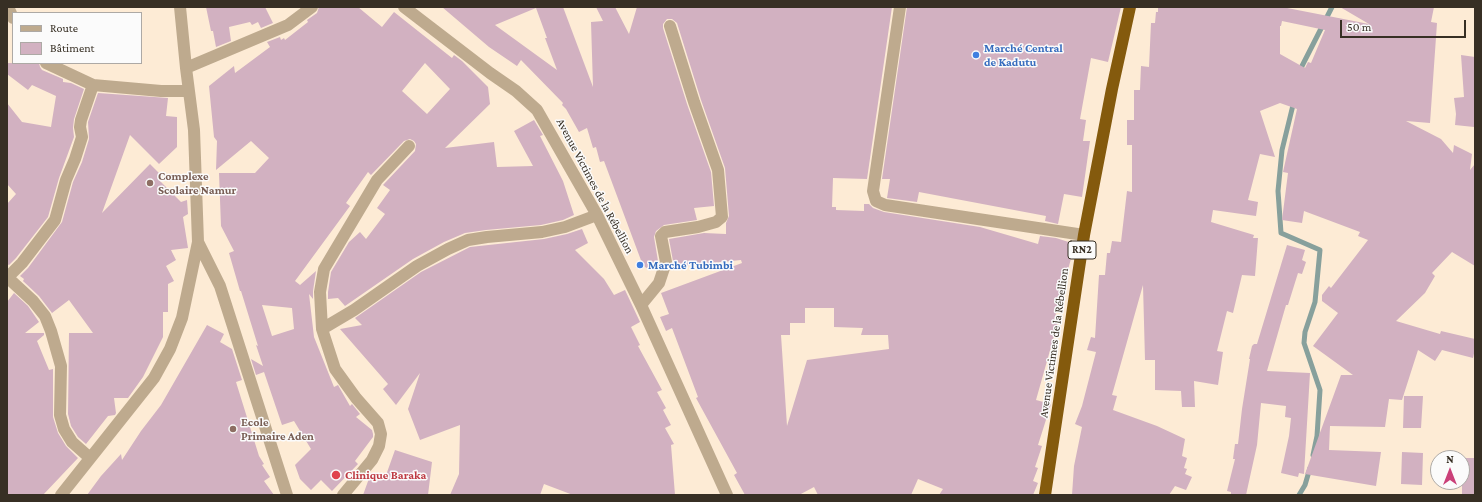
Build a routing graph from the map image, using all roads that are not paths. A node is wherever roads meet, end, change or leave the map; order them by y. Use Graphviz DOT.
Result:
graph roads {
  1 [pos="180,7"];
  2 [pos="312,7"];
  3 [pos="404,7"];
  4 [pos="900,7"];
  5 [pos="1130,7"];
  6 [pos="670,26"];
  7 [pos="48,64"];
  8 [pos="186,68"];
  9 [pos="93,85"];
  10 [pos="189,91"];
  11 [pos="409,146"];
  12 [pos="597,215"];
  13 [pos="1084,235"];
  14 [pos="198,242"];
  15 [pos="7,277"];
  16 [pos="641,305"];
  17 [pos="322,329"];
  18 [pos="90,458"];
  19 [pos="61,495"];
  20 [pos="287,495"];
  21 [pos="343,495"];
  22 [pos="728,495"];
  23 [pos="1045,495"];
  1 -- 8 [label="street"];
  2 -- 8 [label="street"];
  3 -- 12 [label="street, Avenue Victimes de la Rébellion"];
  4 -- 13 [label="street"];
  5 -- 13 [label="highway, Avenue Victimes de la Rébellion / RN2"];
  6 -- 16 [label="street"];
  7 -- 9 [label="street"];
  8 -- 10 [label="street"];
  9 -- 10 [label="street"];
  9 -- 15 [label="street"];
  10 -- 14 [label="street"];
  11 -- 17 [label="street"];
  12 -- 16 [label="street, Avenue Victimes de la Rébellion"];
  12 -- 17 [label="street"];
  13 -- 23 [label="highway, Avenue Victimes de la Rébellion / RN2"];
  14 -- 18 [label="street"];
  14 -- 20 [label="street"];
  15 -- 18 [label="street"];
  16 -- 22 [label="street, Avenue Victimes de la Rébellion"];
  17 -- 21 [label="street"];
  18 -- 19 [label="street"];
}
